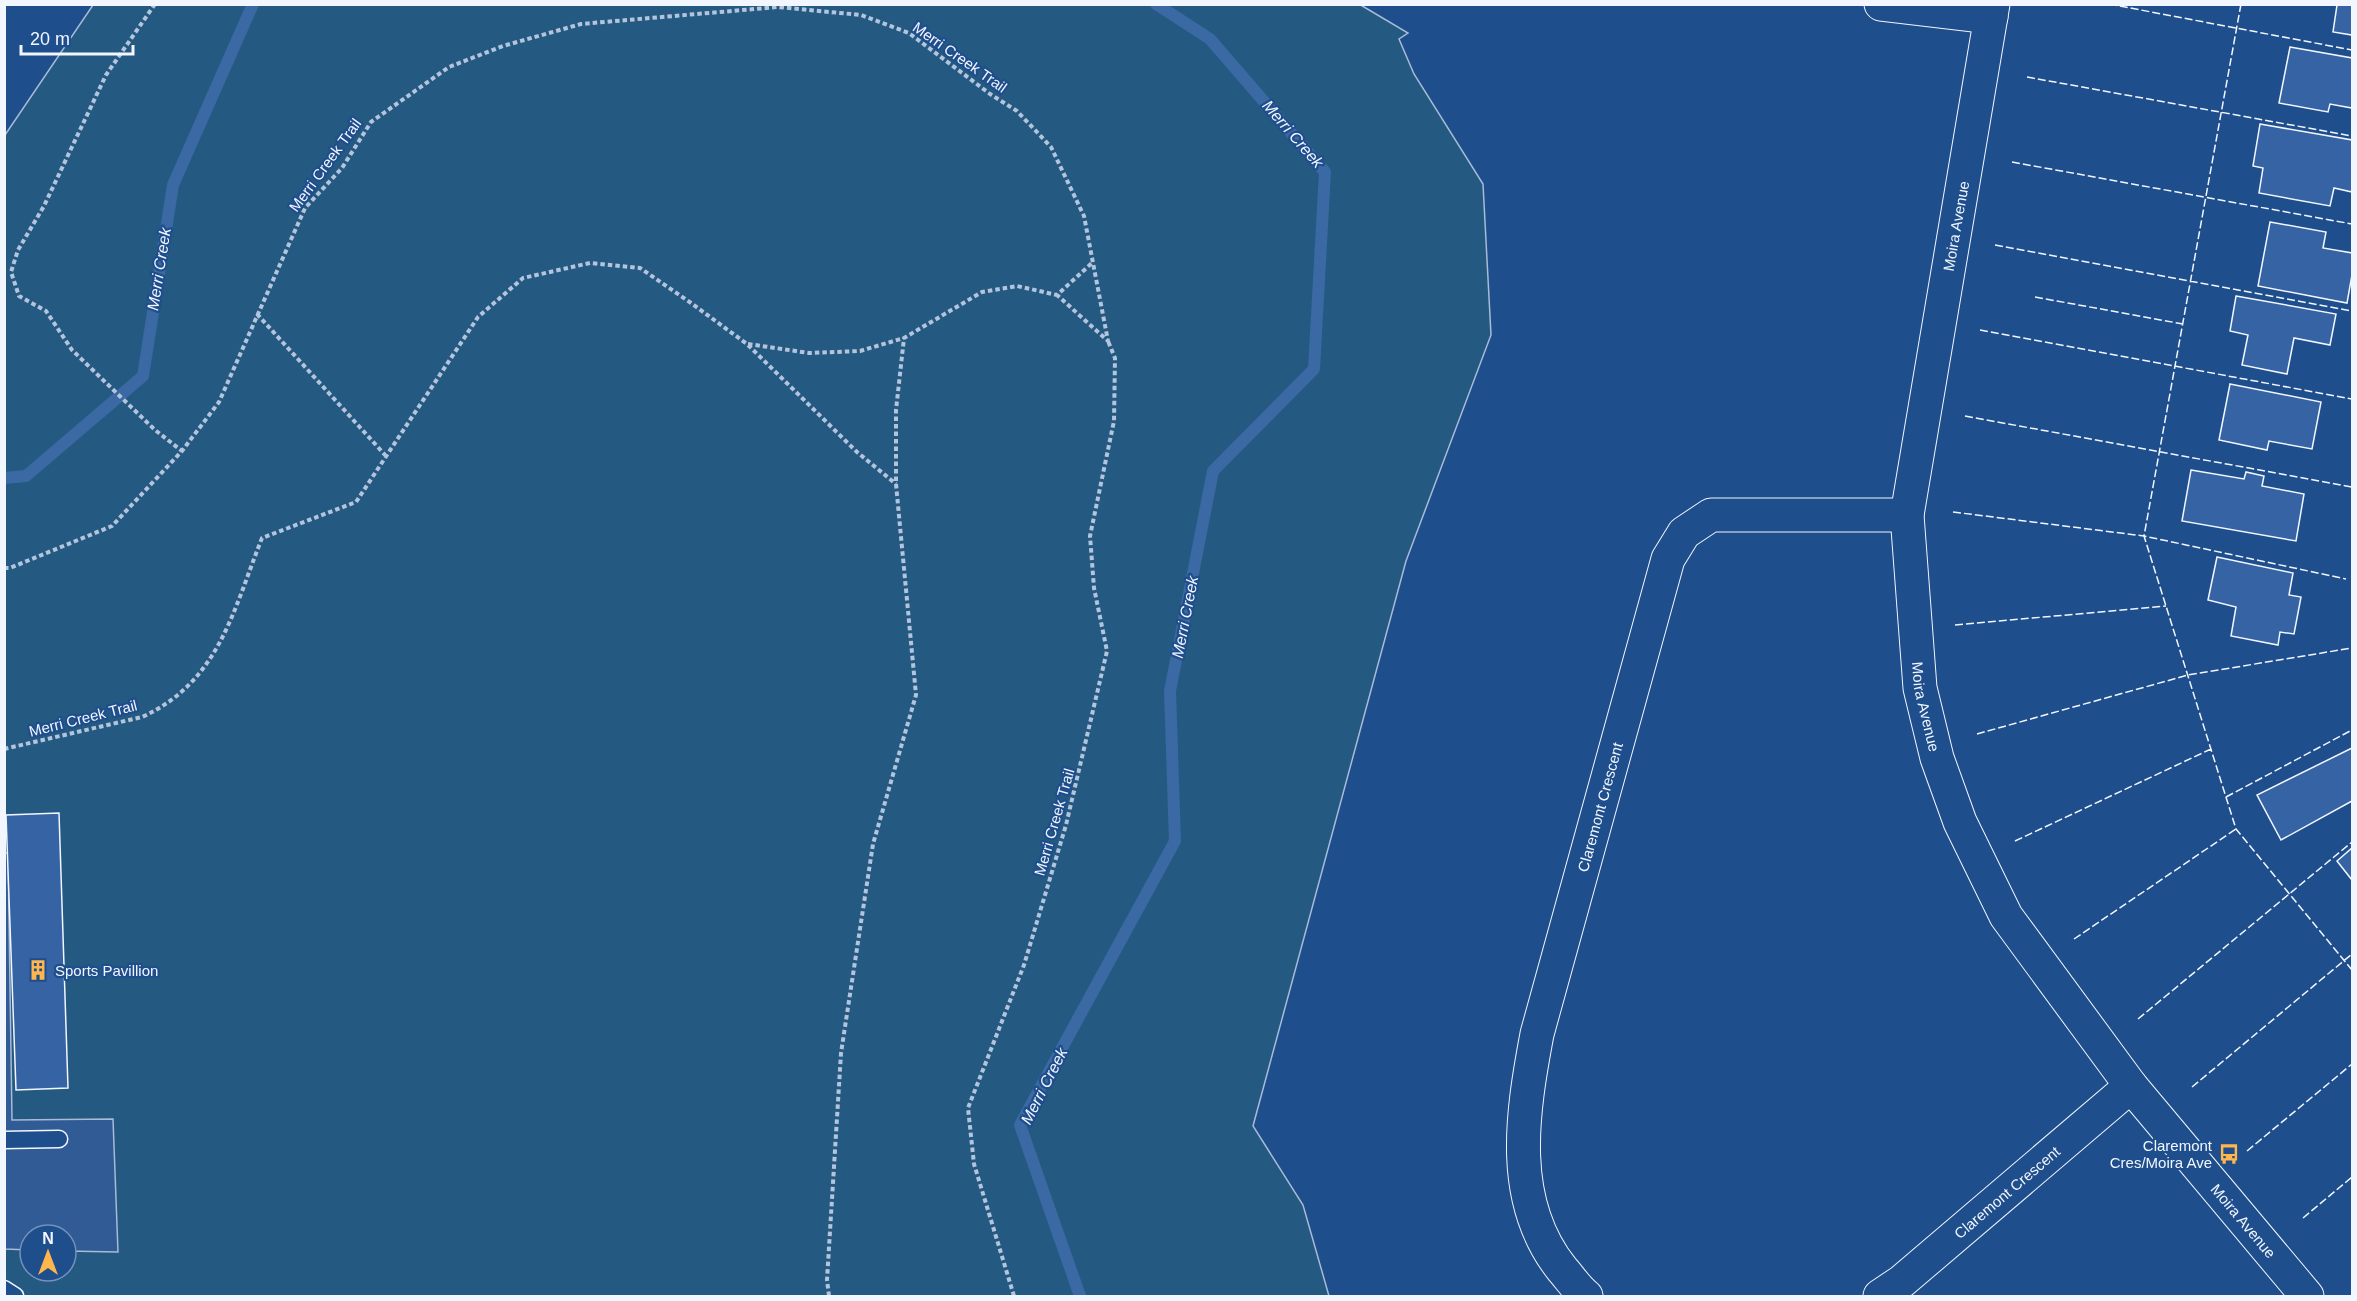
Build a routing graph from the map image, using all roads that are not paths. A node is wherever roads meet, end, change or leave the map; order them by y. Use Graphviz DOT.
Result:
graph roads {
  1 [pos="1881,4"];
  2 [pos="1992,11"];
  3 [pos="1907,515"];
  4 [pos="2131,1086"];
  5 [pos="59,1139"];
  6 [pos="4,1140"];
  7 [pos="4,1289"];
  8 [pos="15,1296"];
  9 [pos="1586,1296"];
  10 [pos="1880,1296"];
  11 [pos="2307,1296"];
  1 -- 2 [label="street"];
  2 -- 3 [label="street, Moira Avenue"];
  3 -- 4 [label="street, Moira Avenue"];
  3 -- 9 [label="street, Claremont Crescent"];
  4 -- 10 [label="street, Claremont Crescent"];
  4 -- 11 [label="street, Moira Avenue"];
  5 -- 6 [label="lane"];
  7 -- 8 [label="lane"];
}
